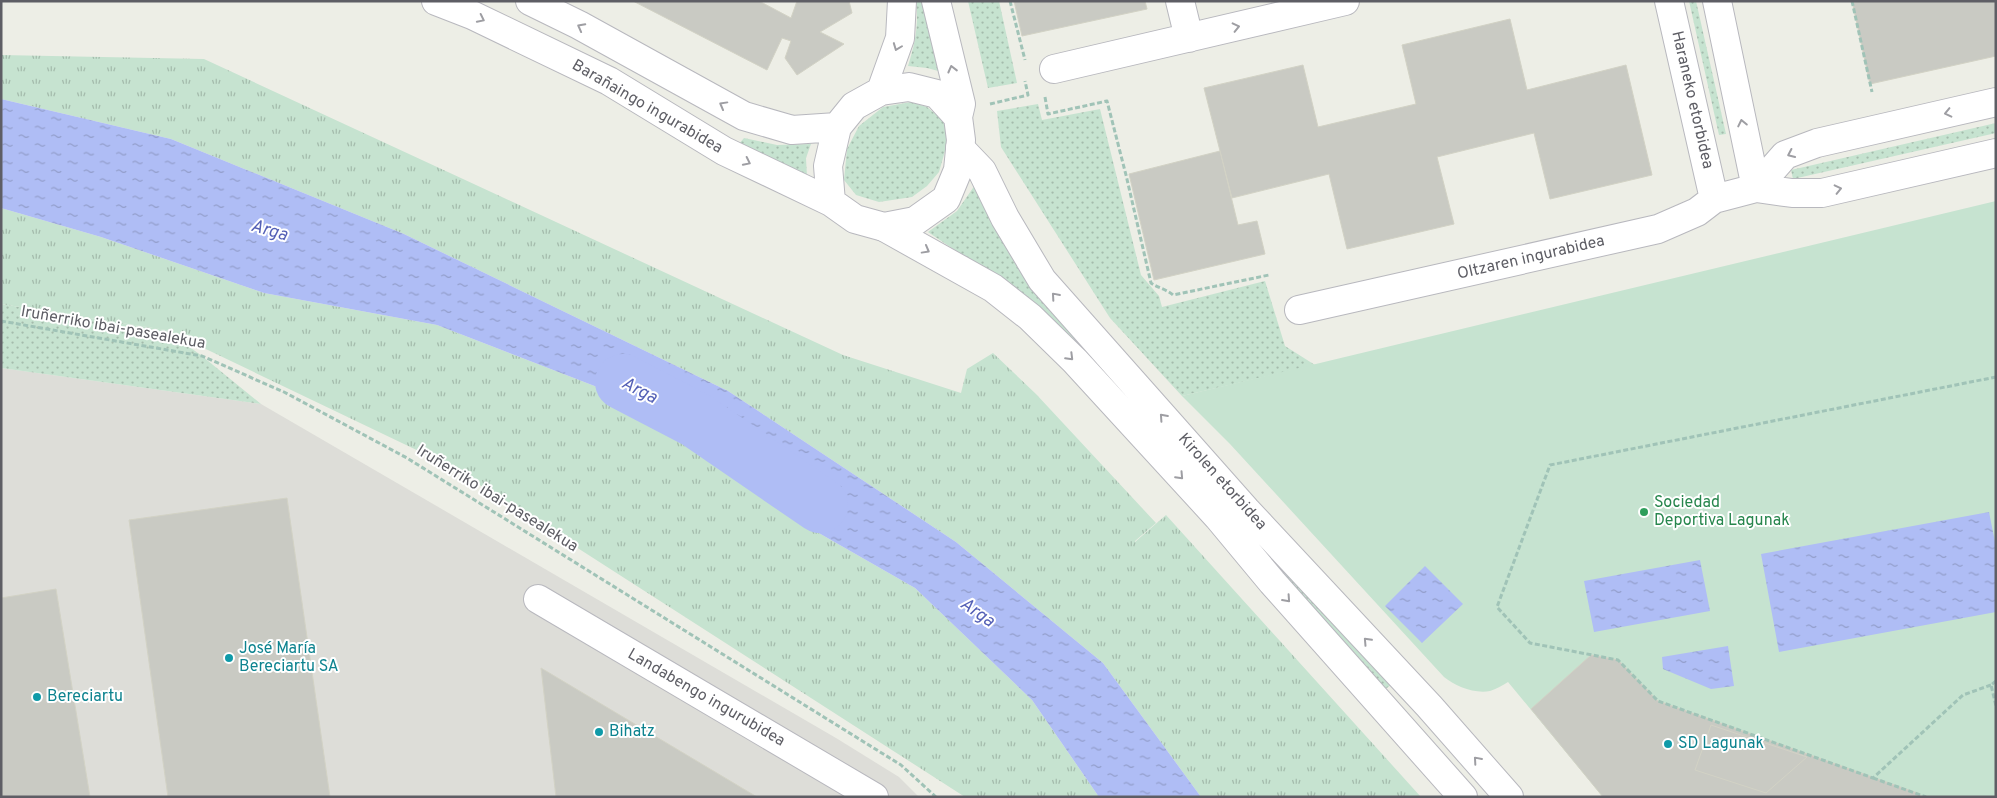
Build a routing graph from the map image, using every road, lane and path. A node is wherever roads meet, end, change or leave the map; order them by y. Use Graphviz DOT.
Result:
graph roads {
  1 [pos="436,1"];
  2 [pos="530,1"];
  3 [pos="902,1"];
  4 [pos="936,1"];
  5 [pos="1010,1"];
  6 [pos="1180,1"];
  7 [pos="1345,1"];
  8 [pos="1669,1"];
  9 [pos="1717,1"];
  10 [pos="1852,1"];
  11 [pos="1189,38"];
  12 [pos="1026,68"];
  13 [pos="1054,69"];
  14 [pos="1029,77"];
  15 [pos="880,91"];
  16 [pos="1872,92"];
  17 [pos="1044,94"];
  18 [pos="1996,102"];
  19 [pos="989,104"];
  20 [pos="958,117"];
  21 [pos="837,127"];
  22 [pos="960,148"];
  23 [pos="1996,153"];
  24 [pos="1756,188"];
  25 [pos="1714,199"];
  26 [pos="831,202"];
  27 [pos="884,227"];
  28 [pos="1269,275"];
  29 [pos="1299,310"];
  30 [pos="1,321"];
  31 [pos="1996,376"];
  32 [pos="538,599"];
  33 [pos="1996,681"];
  34 [pos="1991,686"];
  35 [pos="1996,706"];
  36 [pos="1873,778"];
  37 [pos="874,797"];
  38 [pos="936,797"];
  39 [pos="1463,797"];
  40 [pos="1509,797"];
  41 [pos="1926,797"];
  1 -- 26 [label="street, Barañaingo ingurabidea, one-way"];
  21 -- 2 [label="street, one-way"];
  3 -- 15 [label="street, one-way"];
  20 -- 4 [label="street, one-way"];
  5 -- 12 [label="path"];
  6 -- 11 [label="street"];
  11 -- 7 [label="street, one-way"];
  8 -- 25 [label="street, Haraneko etorbidea"];
  24 -- 9 [label="street, one-way"];
  10 -- 16 [label="path"];
  11 -- 13 [label="street"];
  14 -- 19 [label="path"];
  15 -- 20 [label="street"];
  15 -- 21 [label="street"];
  17 -- 28 [label="path"];
  18 -- 24 [label="street, one-way"];
  20 -- 22 [label="street"];
  21 -- 26 [label="street"];
  22 -- 27 [label="street"];
  40 -- 22 [label="street, Kirolen etorbidea, one-way"];
  24 -- 23 [label="street, Oltzaren ingurabidea, one-way"];
  24 -- 25 [label="street, Oltzaren ingurabidea"];
  25 -- 29 [label="street, Oltzaren ingurabidea"];
  26 -- 27 [label="street"];
  27 -- 39 [label="street, Kirolen etorbidea, one-way"];
  30 -- 38 [label="path, Iruñerriko ibai-pasealekua"];
  31 -- 36 [label="path"];
  32 -- 37 [label="street, Landabengo ingurubidea"];
  33 -- 34 [label="path"];
  34 -- 35 [label="path"];
  34 -- 36 [label="path"];
  36 -- 41 [label="path"];
}
